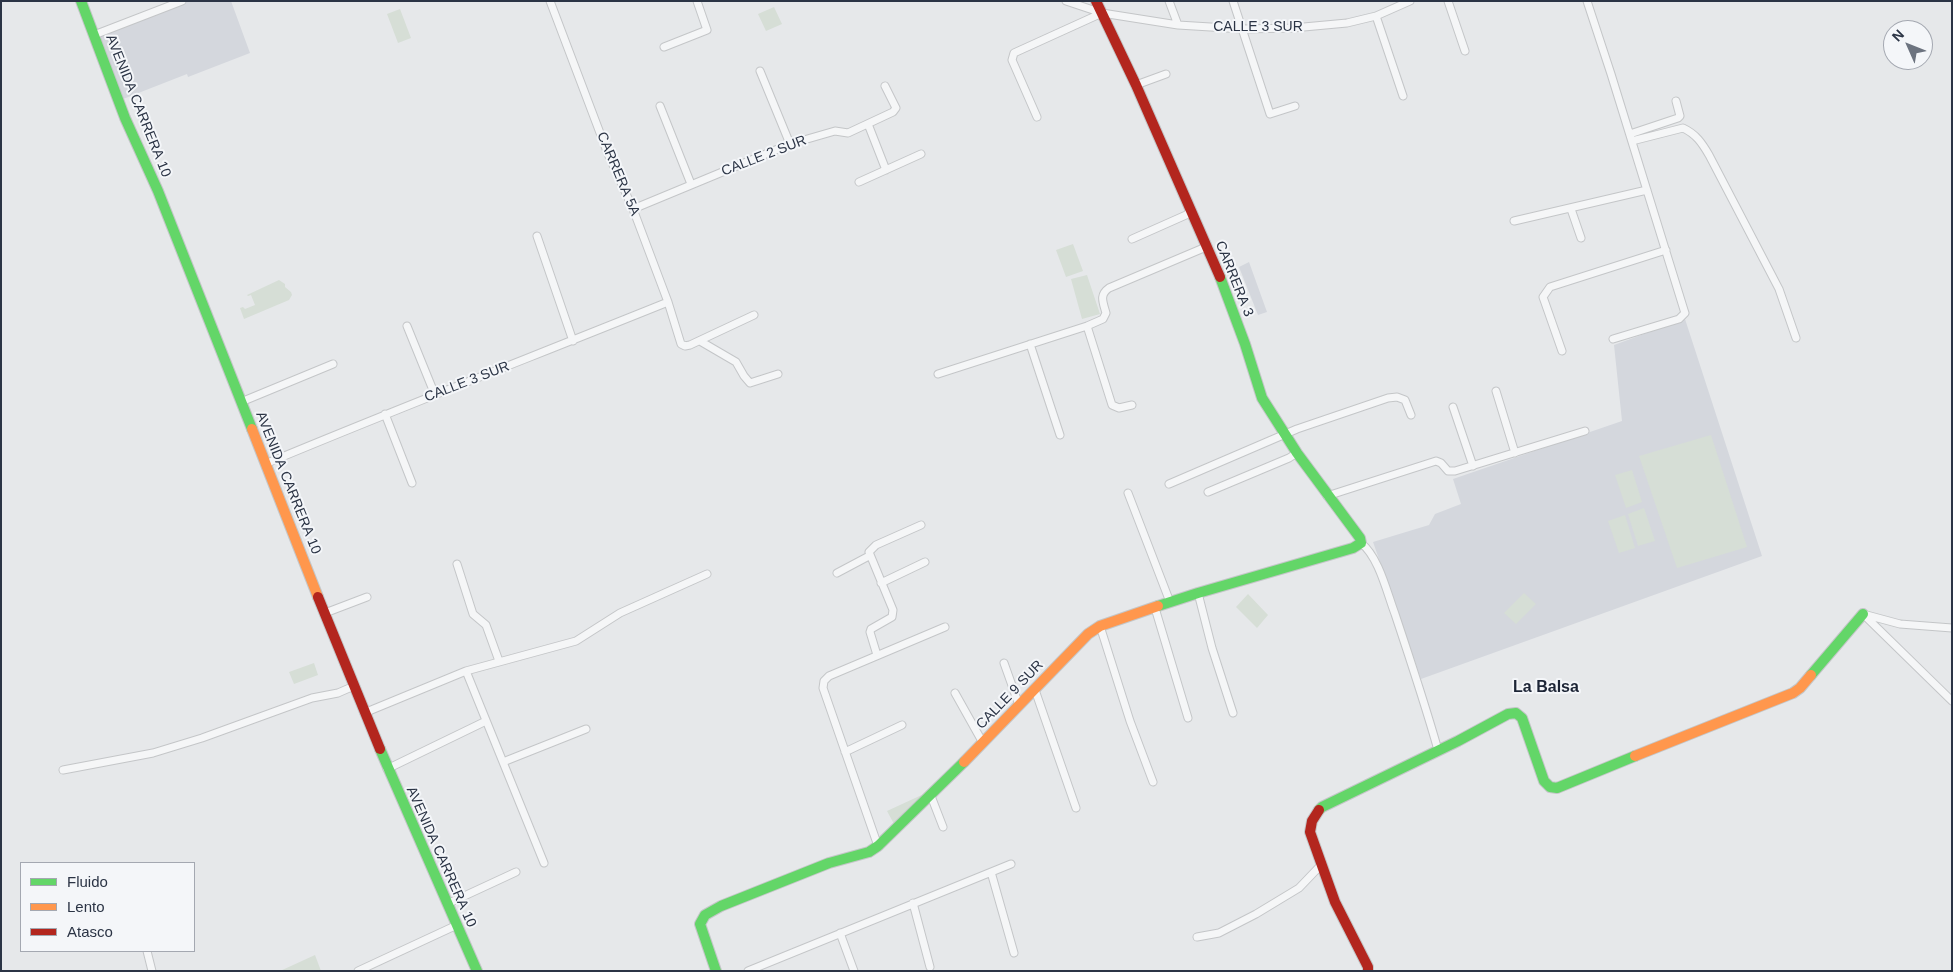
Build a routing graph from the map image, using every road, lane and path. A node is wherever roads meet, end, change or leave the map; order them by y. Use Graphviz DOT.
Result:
graph roads {
  1 [pos="81,1"];
  2 [pos="182,1"];
  3 [pos="550,1"];
  4 [pos="697,1"];
  5 [pos="1066,1"];
  6 [pos="1096,1"];
  7 [pos="1169,1"];
  8 [pos="1233,1"];
  9 [pos="1410,1"];
  10 [pos="1448,1"];
  11 [pos="1587,1"];
  12 [pos="1102,13"];
  13 [pos="1376,16"];
  14 [pos="1178,25"];
  15 [pos="1243,29"];
  16 [pos="94,35"];
  17 [pos="664,47"];
  18 [pos="1465,51"];
  19 [pos="760,71"];
  20 [pos="1166,74"];
  21 [pos="1136,85"];
  22 [pos="885,86"];
  23 [pos="1403,96"];
  24 [pos="1676,101"];
  25 [pos="660,106"];
  26 [pos="1295,106"];
  27 [pos="1036,117"];
  28 [pos="868,124"];
  29 [pos="1631,138"];
  30 [pos="790,144"];
  31 [pos="921,154"];
  32 [pos="886,170"];
  33 [pos="859,182"];
  34 [pos="691,184"];
  35 [pos="1647,190"];
  36 [pos="633,209"];
  37 [pos="1571,209"];
  38 [pos="1192,211"];
  39 [pos="1514,221"];
  40 [pos="537,236"];
  41 [pos="1581,238"];
  42 [pos="1132,239"];
  43 [pos="1206,248"];
  44 [pos="1666,250"];
  45 [pos="668,302"];
  46 [pos="754,315"];
  47 [pos="407,326"];
  48 [pos="1087,326"];
  49 [pos="1796,338"];
  50 [pos="1613,339"];
  51 [pos="572,341"];
  52 [pos="700,341"];
  53 [pos="1030,344"];
  54 [pos="1562,350"];
  55 [pos="333,364"];
  56 [pos="778,374"];
  57 [pos="938,374"];
  58 [pos="1496,390"];
  59 [pos="435,395"];
  60 [pos="241,402"];
  61 [pos="1132,405"];
  62 [pos="1453,407"];
  63 [pos="385,414"];
  64 [pos="1412,415"];
  65 [pos="1585,432"];
  66 [pos="1060,435"];
  67 [pos="1285,435"];
  68 [pos="1297,453"];
  69 [pos="1515,453"];
  70 [pos="266,464"];
  71 [pos="1473,466"];
  72 [pos="412,483"];
  73 [pos="1169,484"];
  74 [pos="1208,492"];
  75 [pos="1128,493"];
  76 [pos="1328,496"];
  77 [pos="921,524"];
  78 [pos="1361,543"];
  79 [pos="869,556"];
  80 [pos="925,562"];
  81 [pos="457,564"];
  82 [pos="837,573"];
  83 [pos="707,574"];
  84 [pos="881,582"];
  85 [pos="1198,593"];
  86 [pos="367,598"];
  87 [pos="1170,602"];
  88 [pos="1154,608"];
  89 [pos="325,613"];
  90 [pos="1863,614"];
  91 [pos="1100,626"];
  92 [pos="945,627"];
  93 [pos="1952,628"];
  94 [pos="877,656"];
  95 [pos="499,661"];
  96 [pos="1004,663"];
  97 [pos="466,671"];
  98 [pos="354,686"];
  99 [pos="1035,690"];
  100 [pos="955,693"];
  101 [pos="1952,701"];
  102 [pos="1019,705"];
  103 [pos="364,713"];
  104 [pos="1233,713"];
  105 [pos="1188,718"];
  106 [pos="486,721"];
  107 [pos="902,725"];
  108 [pos="586,729"];
  109 [pos="983,743"];
  110 [pos="1438,750"];
  111 [pos="845,752"];
  112 [pos="503,762"];
  113 [pos="387,769"];
  114 [pos="63,770"];
  115 [pos="1154,782"];
  116 [pos="931,796"];
  117 [pos="1076,808"];
  118 [pos="943,828"];
  119 [pos="878,846"];
  120 [pos="544,863"];
  121 [pos="1012,864"];
  122 [pos="1322,864"];
  123 [pos="516,872"];
  124 [pos="991,872"];
  125 [pos="448,904"];
  126 [pos="913,904"];
  127 [pos="457,925"];
  128 [pos="840,933"];
  129 [pos="1197,937"];
  130 [pos="147,952"];
  131 [pos="1014,952"];
  132 [pos="930,967"];
  133 [pos="358,970"];
  134 [pos="152,971"];
  135 [pos="477,971"];
  136 [pos="716,971"];
  137 [pos="748,971"];
  138 [pos="854,971"];
  139 [pos="1368,971"];
  1 -- 16 [label="street, AVENIDA CARRERA 10"];
  2 -- 16 [label="street"];
  3 -- 36 [label="street, CARRERA 5A"];
  4 -- 17 [label="street"];
  5 -- 12 [label="street, CALLE 3 SUR"];
  6 -- 12 [label="street, CARRERA 3"];
  7 -- 14 [label="street"];
  8 -- 15 [label="street"];
  9 -- 13 [label="street, CALLE 3 SUR"];
  10 -- 18 [label="street"];
  11 -- 29 [label="street"];
  12 -- 14 [label="street, CALLE 3 SUR"];
  12 -- 21 [label="street, CARRERA 3"];
  12 -- 27 [label="street"];
  13 -- 15 [label="street, CALLE 3 SUR"];
  13 -- 23 [label="street"];
  14 -- 15 [label="street, CALLE 3 SUR"];
  15 -- 26 [label="street"];
  16 -- 60 [label="street, AVENIDA CARRERA 10"];
  19 -- 30 [label="street"];
  20 -- 21 [label="street"];
  21 -- 38 [label="street, CARRERA 3"];
  22 -- 28 [label="street, CALLE 2 SUR"];
  24 -- 29 [label="street"];
  25 -- 34 [label="street"];
  28 -- 30 [label="street, CALLE 2 SUR"];
  28 -- 32 [label="street"];
  29 -- 35 [label="street"];
  29 -- 49 [label="street"];
  30 -- 34 [label="street, CALLE 2 SUR"];
  31 -- 32 [label="street"];
  32 -- 33 [label="street"];
  34 -- 36 [label="street, CALLE 2 SUR"];
  35 -- 37 [label="street"];
  35 -- 44 [label="street"];
  36 -- 45 [label="street, CARRERA 5A"];
  37 -- 39 [label="street"];
  37 -- 41 [label="street"];
  38 -- 42 [label="street"];
  38 -- 43 [label="street, CARRERA 3"];
  40 -- 51 [label="street"];
  43 -- 48 [label="street"];
  43 -- 67 [label="street, CARRERA 3"];
  44 -- 50 [label="street"];
  44 -- 54 [label="street"];
  45 -- 51 [label="street, CALLE 3 SUR"];
  45 -- 52 [label="street, CARRERA 5A"];
  46 -- 52 [label="street"];
  47 -- 59 [label="street"];
  48 -- 53 [label="street"];
  48 -- 61 [label="street"];
  51 -- 59 [label="street, CALLE 3 SUR"];
  52 -- 56 [label="street"];
  53 -- 57 [label="street"];
  53 -- 66 [label="street"];
  55 -- 60 [label="street"];
  58 -- 69 [label="street"];
  59 -- 63 [label="street, CALLE 3 SUR"];
  60 -- 70 [label="street, AVENIDA CARRERA 10"];
  62 -- 71 [label="street"];
  63 -- 70 [label="street, CALLE 3 SUR"];
  63 -- 72 [label="street"];
  64 -- 67 [label="street"];
  65 -- 69 [label="street"];
  67 -- 68 [label="street, CARRERA 3"];
  67 -- 73 [label="street"];
  68 -- 74 [label="street"];
  68 -- 76 [label="street, CARRERA 3"];
  69 -- 71 [label="street"];
  70 -- 89 [label="street, AVENIDA CARRERA 10"];
  71 -- 76 [label="street"];
  75 -- 87 [label="street"];
  76 -- 78 [label="street, CARRERA 3"];
  77 -- 79 [label="street"];
  78 -- 85 [label="street, CALLE 9 SUR"];
  78 -- 110 [label="street"];
  79 -- 82 [label="street"];
  79 -- 84 [label="street"];
  80 -- 84 [label="street"];
  81 -- 95 [label="street"];
  83 -- 95 [label="street"];
  84 -- 94 [label="street"];
  85 -- 87 [label="street, CALLE 9 SUR"];
  85 -- 104 [label="street"];
  86 -- 89 [label="street"];
  87 -- 88 [label="street, CALLE 9 SUR"];
  88 -- 91 [label="street, CALLE 9 SUR"];
  88 -- 105 [label="street"];
  89 -- 98 [label="street, AVENIDA CARRERA 10"];
  90 -- 93 [label="street"];
  90 -- 101 [label="street"];
  90 -- 110 [label="street"];
  91 -- 99 [label="street, CALLE 9 SUR"];
  91 -- 115 [label="street"];
  92 -- 94 [label="street"];
  94 -- 111 [label="street"];
  95 -- 97 [label="street"];
  96 -- 102 [label="street"];
  97 -- 103 [label="street"];
  97 -- 106 [label="street"];
  98 -- 103 [label="street, AVENIDA CARRERA 10"];
  98 -- 114 [label="street"];
  99 -- 102 [label="street, CALLE 9 SUR"];
  99 -- 117 [label="street"];
  100 -- 109 [label="street"];
  102 -- 109 [label="street, CALLE 9 SUR"];
  103 -- 113 [label="street, AVENIDA CARRERA 10"];
  106 -- 112 [label="street"];
  106 -- 113 [label="street"];
  107 -- 111 [label="street"];
  108 -- 112 [label="street"];
  109 -- 116 [label="street, CALLE 9 SUR"];
  110 -- 122 [label="street"];
  111 -- 119 [label="street"];
  112 -- 120 [label="street"];
  113 -- 125 [label="street, AVENIDA CARRERA 10"];
  116 -- 118 [label="street"];
  116 -- 119 [label="street, CALLE 9 SUR"];
  119 -- 136 [label="street, CALLE 9 SUR"];
  121 -- 124 [label="street"];
  122 -- 129 [label="street"];
  122 -- 139 [label="street"];
  123 -- 125 [label="street"];
  124 -- 126 [label="street"];
  124 -- 131 [label="street"];
  125 -- 127 [label="street, AVENIDA CARRERA 10"];
  126 -- 128 [label="street"];
  126 -- 132 [label="street"];
  127 -- 133 [label="street"];
  127 -- 135 [label="street, AVENIDA CARRERA 10"];
  128 -- 137 [label="street"];
  128 -- 138 [label="street"];
  130 -- 134 [label="street"];
}
